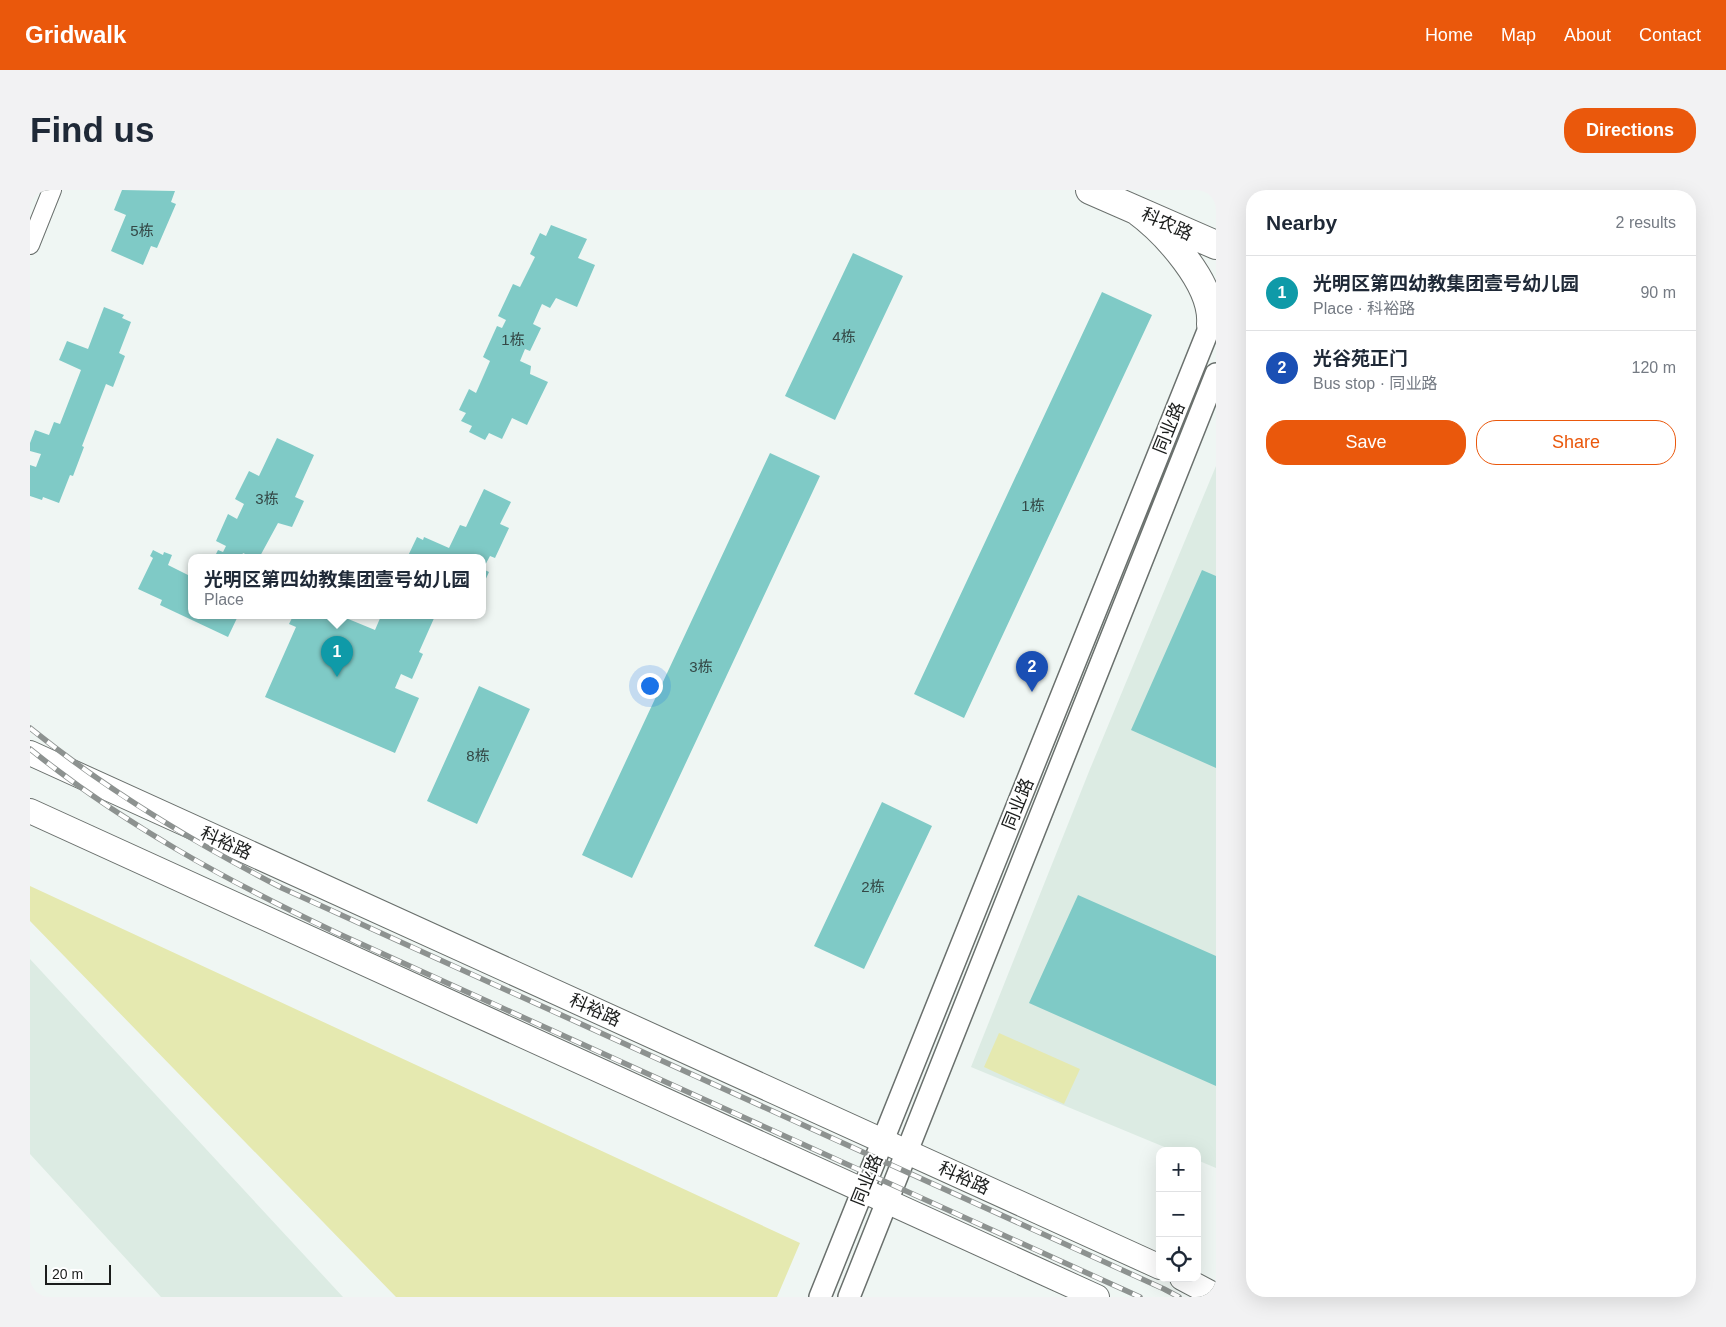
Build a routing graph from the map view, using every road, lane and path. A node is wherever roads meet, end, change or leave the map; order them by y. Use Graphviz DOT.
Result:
graph roads {
  1 [pos="52,190"];
  2 [pos="1090,190"];
  3 [pos="1136,210"];
  4 [pos="1216,245"];
  5 [pos="30,246"];
  6 [pos="1213,317"];
  7 [pos="1216,374"];
  8 [pos="30,753"];
  9 [pos="30,811"];
  10 [pos="883,1141"];
  11 [pos="906,1152"];
  12 [pos="863,1190"];
  13 [pos="887,1201"];
  14 [pos="1156,1265"];
  15 [pos="1190,1282"];
  16 [pos="1216,1296"];
  17 [pos="820,1297"];
  18 [pos="849,1297"];
  19 [pos="1097,1297"];
  1 -- 5 [label="street"];
  2 -- 3 [label="main road, 科农路"];
  3 -- 4 [label="main road, 科农路"];
  3 -- 6 [label="main road"];
  6 -- 10 [label="street, 同业路"];
  7 -- 11 [label="street, 同业路"];
  8 -- 10 [label="main road, 科裕路"];
  9 -- 12 [label="main road"];
  10 -- 11 [label="main road, 科裕路"];
  10 -- 12 [label="street, 同业路"];
  11 -- 13 [label="street, 同业路"];
  11 -- 14 [label="main road, 科裕路"];
  12 -- 13 [label="main road"];
  12 -- 17 [label="street, 同业路"];
  13 -- 18 [label="street, 同业路"];
  13 -- 19 [label="main road"];
  15 -- 16 [label="main road"];
}
